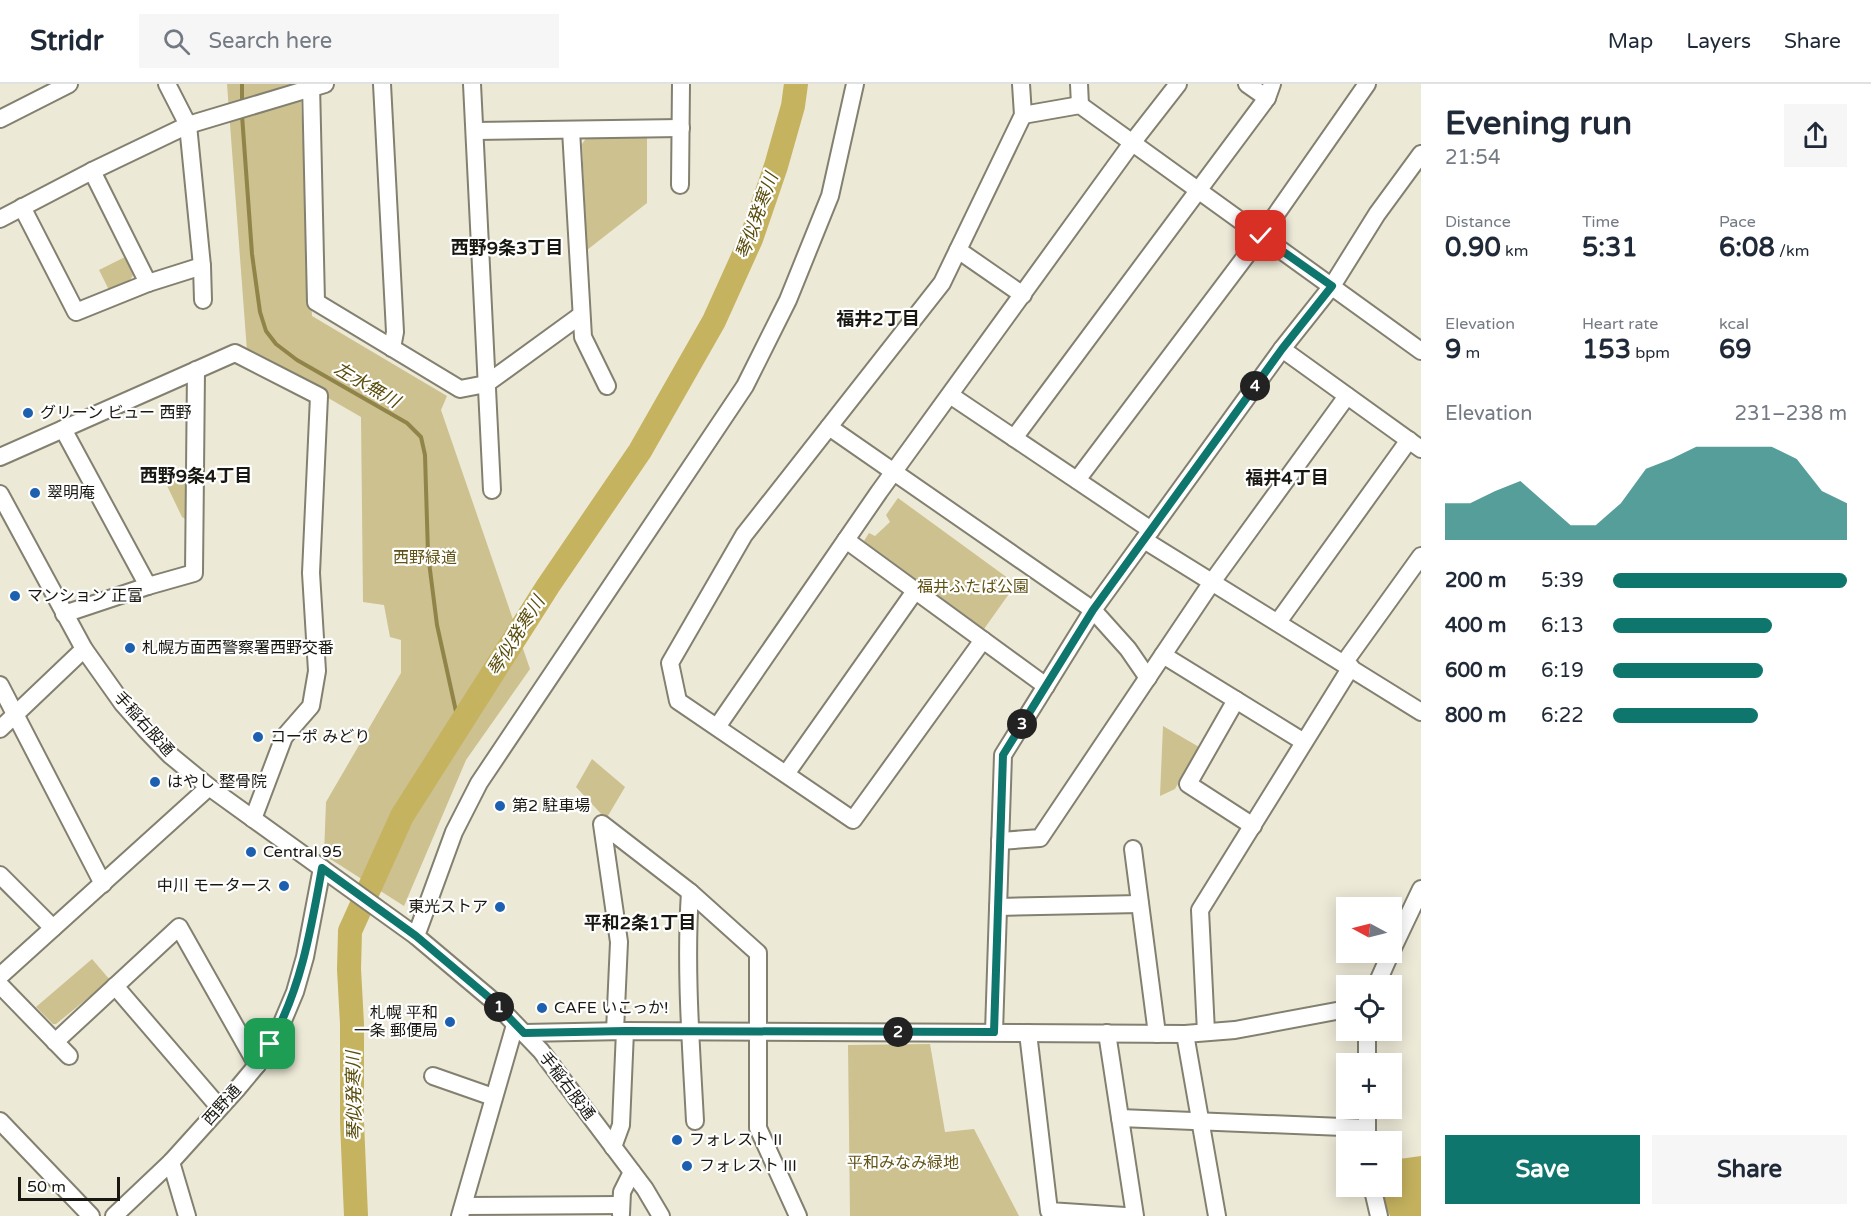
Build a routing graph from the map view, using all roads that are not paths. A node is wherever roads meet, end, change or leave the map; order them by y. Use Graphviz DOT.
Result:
graph roads {
  1 [pos="69,84"];
  2 [pos="167,84"];
  3 [pos="382,84"];
  4 [pos="472,84"];
  5 [pos="681,84"];
  6 [pos="855,84"];
  7 [pos="1021,84"];
  8 [pos="1079,84"];
  9 [pos="1178,84"];
  10 [pos="1247,84"];
  11 [pos="1367,84"];
  12 [pos="316,86"];
  13 [pos="1270,91"];
  14 [pos="1080,105"];
  15 [pos="1023,115"];
  16 [pos="0,119"];
  17 [pos="188,125"];
  18 [pos="681,128"];
  19 [pos="571,130"];
  20 [pos="475,131"];
  21 [pos="1132,143"];
  22 [pos="1421,154"];
  23 [pos="92,171"];
  24 [pos="680,184"];
  25 [pos="1198,190"];
  26 [pos="22,207"];
  27 [pos="0,219"];
  28 [pos="1261,236"];
  29 [pos="958,250"];
  30 [pos="202,266"];
  31 [pos="148,284"];
  32 [pos="1332,286"];
  33 [pos="1023,295"];
  34 [pos="203,300"];
  35 [pos="581,315"];
  36 [pos="392,348"];
  37 [pos="1282,349"];
  38 [pos="1421,351"];
  39 [pos="196,370"];
  40 [pos="486,384"];
  41 [pos="607,386"];
  42 [pos="950,394"];
  43 [pos="1347,396"];
  44 [pos="829,427"];
  45 [pos="63,429"];
  46 [pos="1014,438"];
  47 [pos="1415,444"];
  48 [pos="0,457"];
  49 [pos="894,471"];
  50 [pos="1077,480"];
  51 [pos="492,490"];
  52 [pos="0,494"];
  53 [pos="1148,535"];
  54 [pos="846,540"];
  55 [pos="1421,556"];
  56 [pos="1212,582"];
  57 [pos="148,586"];
  58 [pos="915,591"];
  59 [pos="1093,610"];
  60 [pos="64,614"];
  61 [pos="1278,622"];
  62 [pos="983,640"];
  63 [pos="84,649"];
  64 [pos="1163,655"];
  65 [pos="1348,665"];
  66 [pos="1148,678"];
  67 [pos="0,685"];
  68 [pos="1046,686"];
  69 [pos="1236,700"];
  70 [pos="1419,706"];
  71 [pos="16,714"];
  72 [pos="717,727"];
  73 [pos="0,729"];
  74 [pos="1304,742"];
  75 [pos="786,774"];
  76 [pos="209,787"];
  77 [pos="253,819"];
  78 [pos="1253,826"];
  79 [pos="1000,841"];
  80 [pos="1133,849"];
  81 [pos="322,868"];
  82 [pos="0,875"];
  83 [pos="103,884"];
  84 [pos="1421,889"];
  85 [pos="690,892"];
  86 [pos="1140,904"];
  87 [pos="998,907"];
  88 [pos="53,928"];
  89 [pos="1402,928"];
  90 [pos="416,936"];
  91 [pos="0,976"];
  92 [pos="0,985"];
  93 [pos="115,986"];
  94 [pos="1336,1011"];
  95 [pos="520,1029"];
  96 [pos="620,1031"];
  97 [pos="759,1031"];
  98 [pos="690,1032"];
  99 [pos="994,1032"];
  100 [pos="1206,1032"];
  101 [pos="1028,1033"];
  102 [pos="1107,1033"];
  103 [pos="1157,1034"];
  104 [pos="1185,1034"];
  105 [pos="55,1042"];
  106 [pos="69,1056"];
  107 [pos="257,1065"];
  108 [pos="433,1076"];
  109 [pos="493,1097"];
  110 [pos="219,1107"];
  111 [pos="1120,1118"];
  112 [pos="0,1120"];
  113 [pos="695,1121"];
  114 [pos="1200,1122"];
  115 [pos="1336,1133"];
  116 [pos="613,1147"];
  117 [pos="171,1162"];
  118 [pos="632,1172"];
  119 [pos="1374,1197"];
  120 [pos="621,1210"];
  121 [pos="462,1211"];
  122 [pos="91,1216"];
  123 [pos="114,1216"];
  124 [pos="187,1216"];
  125 [pos="661,1216"];
  126 [pos="798,1216"];
  127 [pos="1125,1216"];
  128 [pos="1135,1216"];
  129 [pos="1217,1216"];
  130 [pos="1379,1216"];
  1 -- 16 [label="street"];
  2 -- 17 [label="street"];
  3 -- 36 [label="street"];
  4 -- 20 [label="street"];
  5 -- 18 [label="street"];
  6 -- 90 [label="street"];
  7 -- 15 [label="street"];
  8 -- 14 [label="street"];
  9 -- 21 [label="street"];
  10 -- 13 [label="street"];
  11 -- 28 [label="street"];
  12 -- 17 [label="street"];
  12 -- 36 [label="street"];
  13 -- 25 [label="street"];
  14 -- 15 [label="street"];
  14 -- 21 [label="street"];
  15 -- 29 [label="street"];
  17 -- 23 [label="street"];
  17 -- 30 [label="street"];
  18 -- 19 [label="street"];
  18 -- 24 [label="street"];
  19 -- 20 [label="street"];
  19 -- 35 [label="street"];
  20 -- 40 [label="street"];
  21 -- 25 [label="street"];
  21 -- 33 [label="street"];
  22 -- 32 [label="street"];
  23 -- 26 [label="street"];
  23 -- 31 [label="street"];
  25 -- 28 [label="street"];
  25 -- 46 [label="street"];
  26 -- 27 [label="street"];
  26 -- 31 [label="street"];
  28 -- 32 [label="street"];
  28 -- 50 [label="street"];
  29 -- 33 [label="street"];
  29 -- 44 [label="street"];
  30 -- 31 [label="street"];
  30 -- 34 [label="street"];
  32 -- 37 [label="street"];
  32 -- 38 [label="street"];
  33 -- 42 [label="street"];
  35 -- 40 [label="street"];
  35 -- 41 [label="street"];
  36 -- 40 [label="street"];
  37 -- 43 [label="street"];
  37 -- 53 [label="street"];
  39 -- 45 [label="street"];
  39 -- 57 [label="street"];
  39 -- 77 [label="street"];
  40 -- 51 [label="street"];
  42 -- 46 [label="street"];
  42 -- 49 [label="street"];
  43 -- 47 [label="street"];
  43 -- 56 [label="street"];
  44 -- 49 [label="street"];
  44 -- 72 [label="street"];
  45 -- 48 [label="street"];
  45 -- 57 [label="street"];
  46 -- 50 [label="street"];
  47 -- 61 [label="street"];
  49 -- 54 [label="street"];
  49 -- 59 [label="street"];
  50 -- 53 [label="street"];
  52 -- 60 [label="street, 手稲右股通"];
  53 -- 56 [label="street"];
  53 -- 59 [label="street"];
  54 -- 58 [label="street"];
  54 -- 72 [label="street"];
  55 -- 65 [label="street"];
  56 -- 61 [label="street"];
  56 -- 64 [label="street"];
  57 -- 60 [label="street"];
  58 -- 62 [label="street"];
  58 -- 75 [label="street"];
  59 -- 66 [label="street"];
  59 -- 68 [label="street"];
  60 -- 63 [label="street, 手稲右股通"];
  61 -- 65 [label="street"];
  62 -- 68 [label="street"];
  62 -- 75 [label="street"];
  63 -- 71 [label="street"];
  63 -- 76 [label="street, 手稲右股通"];
  64 -- 66 [label="street"];
  64 -- 69 [label="street"];
  65 -- 70 [label="street"];
  65 -- 74 [label="street"];
  66 -- 79 [label="street"];
  67 -- 71 [label="street"];
  68 -- 79 [label="street"];
  69 -- 74 [label="street"];
  69 -- 78 [label="street"];
  71 -- 73 [label="street"];
  71 -- 83 [label="street"];
  72 -- 75 [label="street"];
  74 -- 78 [label="street"];
  76 -- 77 [label="street, 手稲右股通"];
  76 -- 83 [label="street"];
  77 -- 81 [label="street, 手稲右股通"];
  78 -- 100 [label="street"];
  79 -- 87 [label="street"];
  80 -- 86 [label="street"];
  81 -- 90 [label="street, 手稲右股通"];
  81 -- 107 [label="street, 西野通"];
  82 -- 88 [label="street"];
  83 -- 88 [label="street"];
  84 -- 89 [label="street"];
  85 -- 96 [label="street"];
  85 -- 97 [label="street"];
  85 -- 98 [label="street"];
  86 -- 87 [label="street"];
  86 -- 103 [label="street"];
  87 -- 99 [label="street"];
  88 -- 91 [label="street"];
  90 -- 95 [label="street, 手稲右股通"];
  92 -- 105 [label="street"];
  93 -- 105 [label="street"];
  93 -- 107 [label="street"];
  93 -- 110 [label="street"];
  94 -- 100 [label="street"];
  95 -- 96 [label="street"];
  95 -- 109 [label="street"];
  95 -- 116 [label="street, 手稲右股通"];
  96 -- 98 [label="street"];
  96 -- 116 [label="street"];
  97 -- 98 [label="street"];
  97 -- 99 [label="street"];
  97 -- 126 [label="street"];
  98 -- 113 [label="street"];
  99 -- 101 [label="street"];
  100 -- 104 [label="street"];
  101 -- 102 [label="street"];
  101 -- 127 [label="street"];
  102 -- 103 [label="street"];
  102 -- 111 [label="street"];
  103 -- 104 [label="street"];
  104 -- 114 [label="street"];
  105 -- 106 [label="street"];
  107 -- 110 [label="street, 西野通"];
  108 -- 109 [label="street"];
  109 -- 121 [label="street"];
  110 -- 117 [label="street, 西野通"];
  111 -- 114 [label="street"];
  111 -- 128 [label="street"];
  112 -- 122 [label="street"];
  114 -- 115 [label="street"];
  114 -- 129 [label="street"];
  116 -- 118 [label="street, 手稲右股通"];
  117 -- 123 [label="street, 西野通"];
  117 -- 124 [label="street"];
  118 -- 120 [label="street"];
  118 -- 125 [label="street, 手稲右股通"];
  119 -- 130 [label="street"];
  120 -- 121 [label="street"];
}
